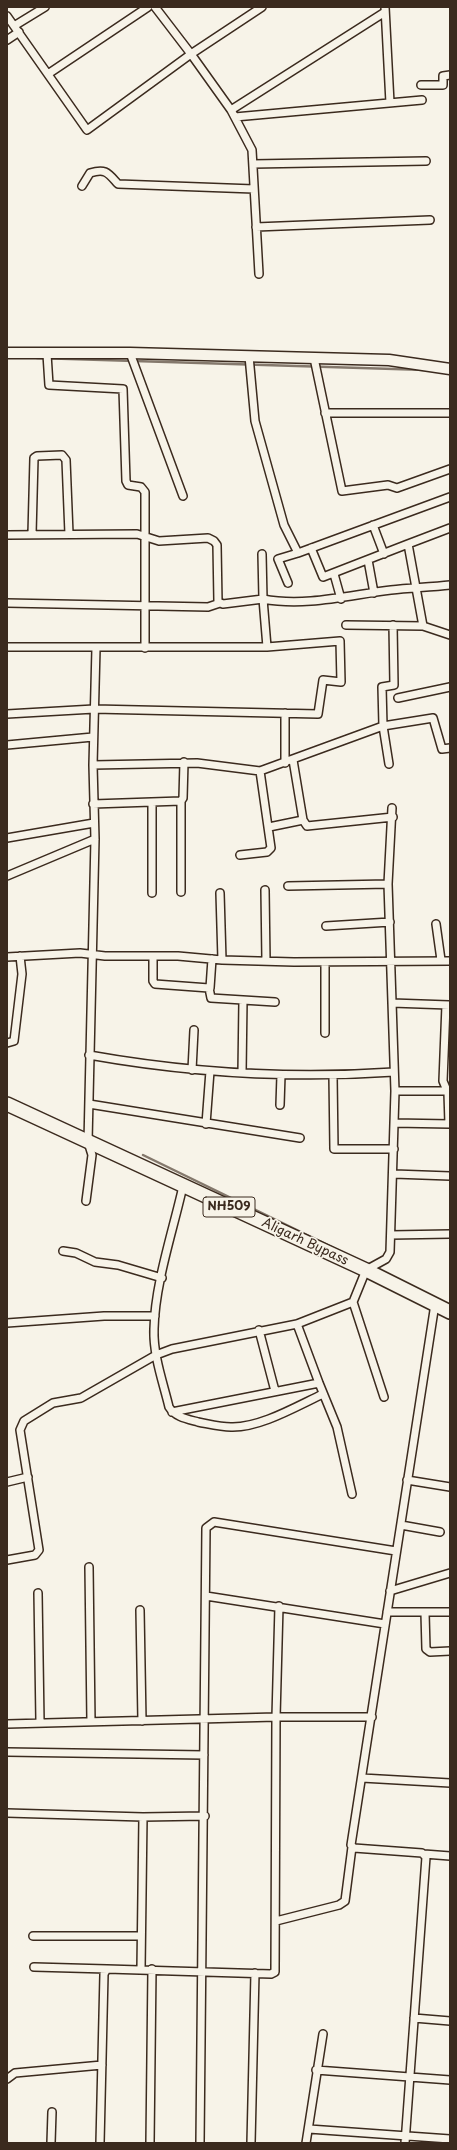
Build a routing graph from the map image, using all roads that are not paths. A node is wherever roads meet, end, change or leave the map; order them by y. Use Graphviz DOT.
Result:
graph roads {
  1 [pos="45,7"];
  2 [pos="148,7"];
  3 [pos="155,7"];
  4 [pos="262,7"];
  5 [pos="385,10"];
  6 [pos="7,16"];
  7 [pos="16,29"];
  8 [pos="7,40"];
  9 [pos="191,54"];
  10 [pos="48,74"];
  11 [pos="450,75"];
  12 [pos="421,85"];
  13 [pos="422,100"];
  14 [pos="390,103"];
  15 [pos="231,110"];
  16 [pos="234,117"];
  17 [pos="426,161"];
  18 [pos="253,164"];
  19 [pos="82,186"];
  20 [pos="254,189"];
  21 [pos="430,220"];
  22 [pos="256,227"];
  23 [pos="259,274"];
  24 [pos="7,353"];
  25 [pos="130,353"];
  26 [pos="47,354"];
  27 [pos="249,356"];
  28 [pos="314,358"];
  29 [pos="450,369"];
  30 [pos="325,413"];
  31 [pos="450,413"];
  32 [pos="450,469"];
  33 [pos="183,496"];
  34 [pos="450,497"];
  35 [pos="373,525"];
  36 [pos="450,528"];
  37 [pos="7,534"];
  38 [pos="32,534"];
  39 [pos="69,534"];
  40 [pos="146,538"];
  41 [pos="408,544"];
  42 [pos="311,548"];
  43 [pos="298,553"];
  44 [pos="262,554"];
  45 [pos="384,554"];
  46 [pos="368,560"];
  47 [pos="334,574"];
  48 [pos="288,583"];
  49 [pos="450,585"];
  50 [pos="416,588"];
  51 [pos="374,593"];
  52 [pos="263,599"];
  53 [pos="340,599"];
  54 [pos="7,603"];
  55 [pos="220,603"];
  56 [pos="146,605"];
  57 [pos="346,624"];
  58 [pos="393,625"];
  59 [pos="423,626"];
  60 [pos="450,635"];
  61 [pos="7,647"];
  62 [pos="267,647"];
  63 [pos="96,648"];
  64 [pos="145,648"];
  65 [pos="450,687"];
  66 [pos="398,698"];
  67 [pos="94,709"];
  68 [pos="285,713"];
  69 [pos="7,714"];
  70 [pos="384,726"];
  71 [pos="93,737"];
  72 [pos="7,745"];
  73 [pos="450,748"];
  74 [pos="184,762"];
  75 [pos="289,762"];
  76 [pos="390,764"];
  77 [pos="93,765"];
  78 [pos="260,771"];
  79 [pos="181,801"];
  80 [pos="152,802"];
  81 [pos="93,804"];
  82 [pos="392,808"];
  83 [pos="392,817"];
  84 [pos="303,820"];
  85 [pos="94,823"];
  86 [pos="269,827"];
  87 [pos="7,838"];
  88 [pos="95,839"];
  89 [pos="240,855"];
  90 [pos="7,876"];
  91 [pos="388,884"];
  92 [pos="288,886"];
  93 [pos="265,890"];
  94 [pos="181,892"];
  95 [pos="152,893"];
  96 [pos="220,893"];
  97 [pos="390,922"];
  98 [pos="436,924"];
  99 [pos="326,926"];
  100 [pos="92,954"];
  101 [pos="20,956"];
  102 [pos="153,956"];
  103 [pos="7,957"];
  104 [pos="212,960"];
  105 [pos="222,960"];
  106 [pos="391,960"];
  107 [pos="441,960"];
  108 [pos="450,960"];
  109 [pos="266,962"];
  110 [pos="325,962"];
  111 [pos="210,988"];
  112 [pos="243,1000"];
  113 [pos="275,1002"];
  114 [pos="392,1003"];
  115 [pos="448,1005"];
  116 [pos="194,1030"];
  117 [pos="325,1033"];
  118 [pos="7,1043"];
  119 [pos="89,1055"];
  120 [pos="192,1070"];
  121 [pos="210,1071"];
  122 [pos="394,1072"];
  123 [pos="242,1073"];
  124 [pos="281,1075"];
  125 [pos="333,1076"];
  126 [pos="395,1091"];
  127 [pos="448,1091"];
  128 [pos="7,1104"];
  129 [pos="89,1104"];
  130 [pos="280,1105"];
  131 [pos="394,1123"];
  132 [pos="206,1124"];
  133 [pos="450,1124"];
  134 [pos="300,1138"];
  135 [pos="88,1142"];
  136 [pos="394,1149"];
  137 [pos="394,1174"];
  138 [pos="450,1176"];
  139 [pos="183,1186"];
  140 [pos="86,1201"];
  141 [pos="450,1234"];
  142 [pos="391,1235"];
  143 [pos="63,1251"];
  144 [pos="366,1270"];
  145 [pos="162,1278"];
  146 [pos="353,1302"];
  147 [pos="435,1304"];
  148 [pos="450,1312"];
  149 [pos="155,1316"];
  150 [pos="7,1323"];
  151 [pos="298,1324"];
  152 [pos="259,1330"];
  153 [pos="156,1355"];
  154 [pos="319,1383"];
  155 [pos="275,1391"];
  156 [pos="323,1394"];
  157 [pos="384,1397"];
  158 [pos="172,1412"];
  159 [pos="28,1477"];
  160 [pos="407,1480"];
  161 [pos="7,1482"];
  162 [pos="450,1487"];
  163 [pos="352,1494"];
  164 [pos="401,1526"];
  165 [pos="440,1532"];
  166 [pos="396,1551"];
  167 [pos="7,1560"];
  168 [pos="88,1567"];
  169 [pos="450,1573"];
  170 [pos="390,1591"];
  171 [pos="38,1593"];
  172 [pos="206,1596"];
  173 [pos="279,1606"];
  174 [pos="140,1610"];
  175 [pos="387,1612"];
  176 [pos="450,1612"];
  177 [pos="425,1613"];
  178 [pos="385,1624"];
  179 [pos="450,1652"];
  180 [pos="276,1717"];
  181 [pos="372,1717"];
  182 [pos="205,1720"];
  183 [pos="142,1721"];
  184 [pos="40,1722"];
  185 [pos="91,1722"];
  186 [pos="7,1724"];
  187 [pos="7,1752"];
  188 [pos="204,1755"];
  189 [pos="362,1778"];
  190 [pos="450,1784"];
  191 [pos="7,1813"];
  192 [pos="143,1816"];
  193 [pos="205,1816"];
  194 [pos="352,1847"];
  195 [pos="424,1854"];
  196 [pos="450,1856"];
  197 [pos="276,1921"];
  198 [pos="33,1936"];
  199 [pos="141,1936"];
  200 [pos="34,1968"];
  201 [pos="107,1969"];
  202 [pos="140,1969"];
  203 [pos="152,1970"];
  204 [pos="203,1971"];
  205 [pos="255,1973"];
  206 [pos="414,2018"];
  207 [pos="450,2021"];
  208 [pos="323,2034"];
  209 [pos="102,2065"];
  210 [pos="316,2070"];
  211 [pos="411,2077"];
  212 [pos="7,2080"];
  213 [pos="450,2080"];
  214 [pos="52,2112"];
  215 [pos="308,2129"];
  216 [pos="450,2139"];
  217 [pos="405,2140"];
  218 [pos="51,2143"];
  219 [pos="100,2143"];
  220 [pos="150,2143"];
  221 [pos="200,2143"];
  222 [pos="251,2143"];
  223 [pos="306,2143"];
  1 -- 7 [label="street"];
  2 -- 10 [label="street"];
  3 -- 9 [label="street"];
  4 -- 9 [label="street"];
  5 -- 14 [label="street"];
  5 -- 15 [label="street"];
  6 -- 7 [label="street"];
  7 -- 8 [label="street"];
  7 -- 10 [label="street"];
  9 -- 10 [label="street"];
  9 -- 15 [label="street"];
  11 -- 12 [label="street"];
  13 -- 14 [label="street"];
  14 -- 16 [label="street"];
  15 -- 16 [label="street"];
  16 -- 18 [label="street"];
  17 -- 18 [label="street"];
  18 -- 20 [label="street"];
  19 -- 20 [label="street"];
  20 -- 22 [label="street"];
  21 -- 22 [label="street"];
  22 -- 23 [label="street"];
  24 -- 26 [label="street"];
  25 -- 26 [label="street"];
  25 -- 27 [label="street"];
  25 -- 33 [label="street"];
  26 -- 40 [label="street"];
  27 -- 28 [label="street"];
  27 -- 43 [label="street"];
  28 -- 29 [label="street"];
  28 -- 30 [label="street"];
  30 -- 31 [label="street"];
  30 -- 32 [label="street"];
  34 -- 35 [label="street"];
  35 -- 42 [label="street"];
  35 -- 45 [label="street"];
  36 -- 41 [label="street"];
  37 -- 38 [label="street"];
  38 -- 39 [label="street"];
  38 -- 39 [label="street"];
  39 -- 40 [label="street"];
  40 -- 55 [label="street"];
  40 -- 56 [label="street"];
  41 -- 45 [label="street"];
  41 -- 50 [label="street"];
  42 -- 43 [label="street"];
  42 -- 47 [label="street"];
  43 -- 48 [label="street"];
  44 -- 52 [label="street"];
  45 -- 46 [label="street"];
  46 -- 47 [label="street"];
  46 -- 51 [label="street"];
  47 -- 53 [label="street"];
  49 -- 50 [label="street"];
  50 -- 51 [label="street"];
  50 -- 59 [label="street"];
  51 -- 53 [label="street"];
  52 -- 53 [label="street"];
  52 -- 55 [label="street"];
  52 -- 62 [label="street"];
  54 -- 56 [label="street"];
  55 -- 56 [label="street"];
  56 -- 64 [label="street"];
  57 -- 58 [label="street"];
  58 -- 59 [label="street"];
  58 -- 70 [label="street"];
  59 -- 60 [label="street"];
  61 -- 63 [label="street"];
  62 -- 64 [label="street"];
  62 -- 68 [label="street"];
  63 -- 64 [label="street"];
  63 -- 67 [label="street"];
  65 -- 66 [label="street"];
  67 -- 68 [label="street"];
  67 -- 69 [label="street"];
  67 -- 71 [label="street"];
  68 -- 75 [label="street"];
  70 -- 73 [label="street"];
  70 -- 75 [label="street"];
  70 -- 76 [label="street"];
  71 -- 72 [label="street"];
  71 -- 77 [label="street"];
  74 -- 77 [label="street"];
  74 -- 78 [label="street"];
  74 -- 79 [label="street"];
  75 -- 78 [label="street"];
  75 -- 84 [label="street"];
  77 -- 81 [label="street"];
  78 -- 86 [label="street"];
  79 -- 80 [label="street"];
  79 -- 94 [label="street"];
  80 -- 81 [label="street"];
  80 -- 95 [label="street"];
  81 -- 85 [label="street"];
  82 -- 83 [label="street"];
  83 -- 84 [label="street"];
  83 -- 91 [label="street"];
  84 -- 86 [label="street"];
  85 -- 87 [label="street"];
  85 -- 88 [label="street"];
  86 -- 89 [label="street"];
  88 -- 90 [label="street"];
  88 -- 100 [label="street"];
  91 -- 92 [label="street"];
  91 -- 97 [label="street"];
  93 -- 109 [label="street"];
  96 -- 105 [label="street"];
  97 -- 99 [label="street"];
  97 -- 106 [label="street"];
  98 -- 107 [label="street"];
  100 -- 101 [label="street"];
  100 -- 102 [label="street"];
  100 -- 119 [label="street"];
  101 -- 103 [label="street"];
  101 -- 118 [label="street"];
  102 -- 104 [label="street"];
  102 -- 111 [label="street"];
  104 -- 105 [label="street"];
  104 -- 111 [label="street"];
  105 -- 109 [label="street"];
  106 -- 107 [label="street"];
  106 -- 110 [label="street"];
  106 -- 114 [label="street"];
  107 -- 108 [label="street"];
  109 -- 110 [label="street"];
  110 -- 117 [label="street"];
  111 -- 112 [label="street"];
  112 -- 113 [label="street"];
  112 -- 123 [label="street"];
  114 -- 115 [label="street"];
  114 -- 122 [label="street"];
  115 -- 127 [label="street"];
  116 -- 120 [label="street"];
  119 -- 120 [label="street"];
  119 -- 129 [label="street"];
  120 -- 121 [label="street"];
  121 -- 123 [label="street"];
  121 -- 132 [label="street"];
  122 -- 125 [label="street"];
  122 -- 126 [label="street"];
  123 -- 124 [label="street"];
  124 -- 125 [label="street"];
  124 -- 130 [label="street"];
  125 -- 136 [label="street"];
  126 -- 127 [label="street"];
  126 -- 131 [label="street"];
  127 -- 133 [label="street"];
  128 -- 135 [label="highway, Aligarh Bypass / NH509"];
  129 -- 132 [label="street"];
  129 -- 135 [label="street"];
  131 -- 133 [label="street"];
  131 -- 136 [label="street"];
  132 -- 134 [label="street"];
  135 -- 139 [label="highway, Aligarh Bypass / NH509"];
  135 -- 140 [label="street"];
  136 -- 137 [label="street"];
  137 -- 138 [label="street"];
  137 -- 142 [label="street"];
  139 -- 144 [label="highway, Aligarh Bypass / NH509"];
  139 -- 145 [label="street"];
  141 -- 142 [label="street"];
  142 -- 144 [label="street"];
  143 -- 145 [label="street"];
  144 -- 146 [label="street"];
  144 -- 147 [label="highway, Aligarh Bypass / NH509"];
  145 -- 149 [label="street"];
  146 -- 151 [label="street"];
  146 -- 157 [label="street"];
  147 -- 148 [label="highway, Aligarh Bypass / NH509"];
  147 -- 160 [label="street"];
  149 -- 150 [label="street"];
  149 -- 153 [label="street"];
  151 -- 152 [label="street"];
  151 -- 154 [label="street"];
  152 -- 153 [label="street"];
  152 -- 155 [label="street"];
  153 -- 158 [label="street"];
  153 -- 159 [label="street"];
  154 -- 155 [label="street"];
  154 -- 156 [label="street"];
  155 -- 158 [label="street"];
  156 -- 158 [label="street"];
  156 -- 163 [label="street"];
  159 -- 161 [label="street"];
  159 -- 167 [label="street"];
  160 -- 162 [label="street"];
  160 -- 164 [label="street"];
  164 -- 165 [label="street"];
  164 -- 166 [label="street"];
  166 -- 170 [label="street"];
  166 -- 172 [label="street"];
  168 -- 185 [label="street"];
  169 -- 170 [label="street"];
  170 -- 175 [label="street"];
  171 -- 184 [label="street"];
  172 -- 173 [label="street"];
  172 -- 182 [label="street"];
  173 -- 178 [label="street"];
  173 -- 180 [label="street"];
  174 -- 183 [label="street"];
  175 -- 177 [label="street"];
  175 -- 178 [label="street"];
  176 -- 177 [label="street"];
  177 -- 179 [label="street"];
  178 -- 181 [label="street"];
  180 -- 181 [label="street"];
  180 -- 182 [label="street"];
  180 -- 197 [label="street"];
  181 -- 189 [label="street"];
  182 -- 183 [label="street"];
  182 -- 188 [label="street"];
  183 -- 185 [label="street"];
  184 -- 185 [label="street"];
  184 -- 186 [label="street"];
  187 -- 188 [label="street"];
  188 -- 193 [label="street"];
  189 -- 190 [label="street"];
  189 -- 194 [label="street"];
  191 -- 192 [label="street"];
  192 -- 193 [label="street"];
  192 -- 199 [label="street"];
  193 -- 204 [label="street"];
  194 -- 195 [label="street"];
  194 -- 197 [label="street"];
  195 -- 196 [label="street"];
  195 -- 206 [label="street"];
  197 -- 205 [label="street"];
  198 -- 199 [label="street"];
  199 -- 202 [label="street"];
  200 -- 201 [label="street"];
  201 -- 202 [label="street"];
  201 -- 209 [label="street"];
  202 -- 203 [label="street"];
  203 -- 204 [label="street"];
  203 -- 220 [label="street"];
  204 -- 205 [label="street"];
  204 -- 221 [label="street"];
  205 -- 222 [label="street"];
  206 -- 207 [label="street"];
  206 -- 211 [label="street"];
  208 -- 210 [label="street"];
  209 -- 212 [label="street"];
  209 -- 219 [label="street"];
  210 -- 211 [label="street"];
  210 -- 215 [label="street"];
  211 -- 213 [label="street"];
  211 -- 217 [label="street"];
  214 -- 218 [label="street"];
  215 -- 217 [label="street"];
  215 -- 223 [label="street"];
  216 -- 217 [label="street"];
}
